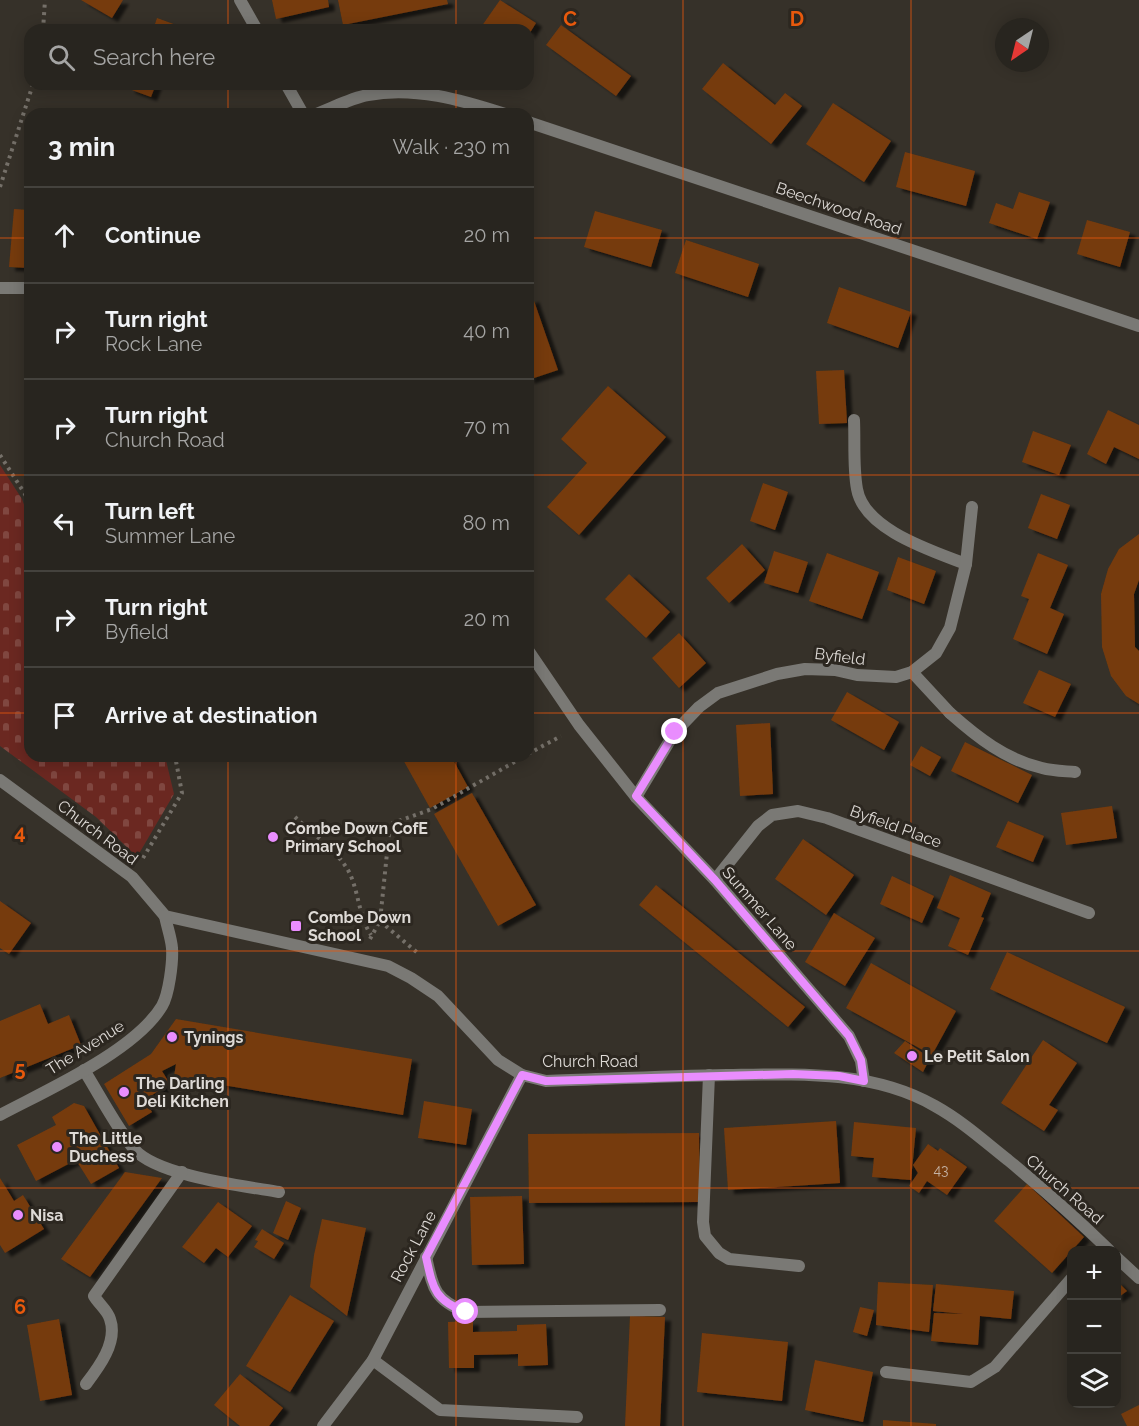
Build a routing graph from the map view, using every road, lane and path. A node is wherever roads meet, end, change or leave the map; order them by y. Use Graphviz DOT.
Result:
graph roads {
  1 [pos="45,0"];
  2 [pos="240,0"];
  3 [pos="43,24"];
  4 [pos="254,24"];
  5 [pos="31,90"];
  6 [pos="289,90"];
  7 [pos="25,108"];
  8 [pos="300,108"];
  9 [pos="332,108"];
  10 [pos="487,108"];
  11 [pos="24,112"];
  12 [pos="534,124"];
  13 [pos="0,186"];
  14 [pos="0,288"];
  15 [pos="24,288"];
  16 [pos="1139,326"];
  17 [pos="854,420"];
  18 [pos="0,455"];
  19 [pos="24,492"];
  20 [pos="972,507"];
  21 [pos="966,564"];
  22 [pos="534,659"];
  23 [pos="912,672"];
  24 [pos="579,726"];
  25 [pos="534,751"];
  26 [pos="177,762"];
  27 [pos="515,762"];
  28 [pos="1075,772"];
  29 [pos="0,780"];
  30 [pos="636,796"];
  31 [pos="295,818"];
  32 [pos="132,877"];
  33 [pos="715,880"];
  34 [pos="1089,913"];
  35 [pos="165,916"];
  36 [pos="371,935"];
  37 [pos="366,961"];
  38 [pos="84,1070"];
  39 [pos="522,1075"];
  40 [pos="709,1076"];
  41 [pos="864,1081"];
  42 [pos="0,1115"];
  43 [pos="182,1172"];
  44 [pos="279,1192"];
  45 [pos="1100,1246"];
  46 [pos="426,1257"];
  47 [pos="1121,1262"];
  48 [pos="799,1266"];
  49 [pos="1139,1278"];
  50 [pos="1067,1283"];
  51 [pos="660,1310"];
  52 [pos="373,1360"];
  53 [pos="886,1372"];
  54 [pos="87,1384"];
  55 [pos="577,1417"];
  56 [pos="323,1426"];
  1 -- 3 [label="path"];
  2 -- 4 [label="street"];
  5 -- 7 [label="path"];
  6 -- 8 [label="street"];
  9 -- 10 [label="street"];
  11 -- 13 [label="path"];
  12 -- 16 [label="street, Beechwood Road"];
  14 -- 15 [label="street"];
  17 -- 21 [label="street"];
  18 -- 19 [label="path"];
  20 -- 21 [label="street, Byfield"];
  21 -- 23 [label="street, Byfield"];
  22 -- 24 [label="street, Summer Lane"];
  23 -- 28 [label="street"];
  23 -- 30 [label="street, Byfield"];
  24 -- 25 [label="path"];
  24 -- 30 [label="street, Summer Lane"];
  26 -- 32 [label="path"];
  27 -- 36 [label="path"];
  29 -- 32 [label="street, Church Road"];
  30 -- 33 [label="street, Summer Lane"];
  31 -- 36 [label="path"];
  32 -- 35 [label="street, Church Road"];
  33 -- 34 [label="street, Byfield Place"];
  33 -- 41 [label="street, Summer Lane"];
  35 -- 37 [label="street, Church Road"];
  35 -- 38 [label="street, The Avenue"];
  36 -- 37 [label="path"];
  37 -- 39 [label="street, Church Road"];
  38 -- 42 [label="street, The Avenue"];
  38 -- 43 [label="street"];
  39 -- 40 [label="street, Church Road"];
  39 -- 46 [label="street, Rock Lane"];
  40 -- 41 [label="street, Church Road"];
  40 -- 48 [label="street"];
  41 -- 45 [label="street, Church Road"];
  43 -- 44 [label="street"];
  43 -- 54 [label="street"];
  46 -- 51 [label="street"];
  46 -- 52 [label="street, Rock Lane"];
  47 -- 49 [label="street"];
  50 -- 53 [label="street"];
  52 -- 55 [label="street"];
  52 -- 56 [label="street, Rock Lane"];
}
